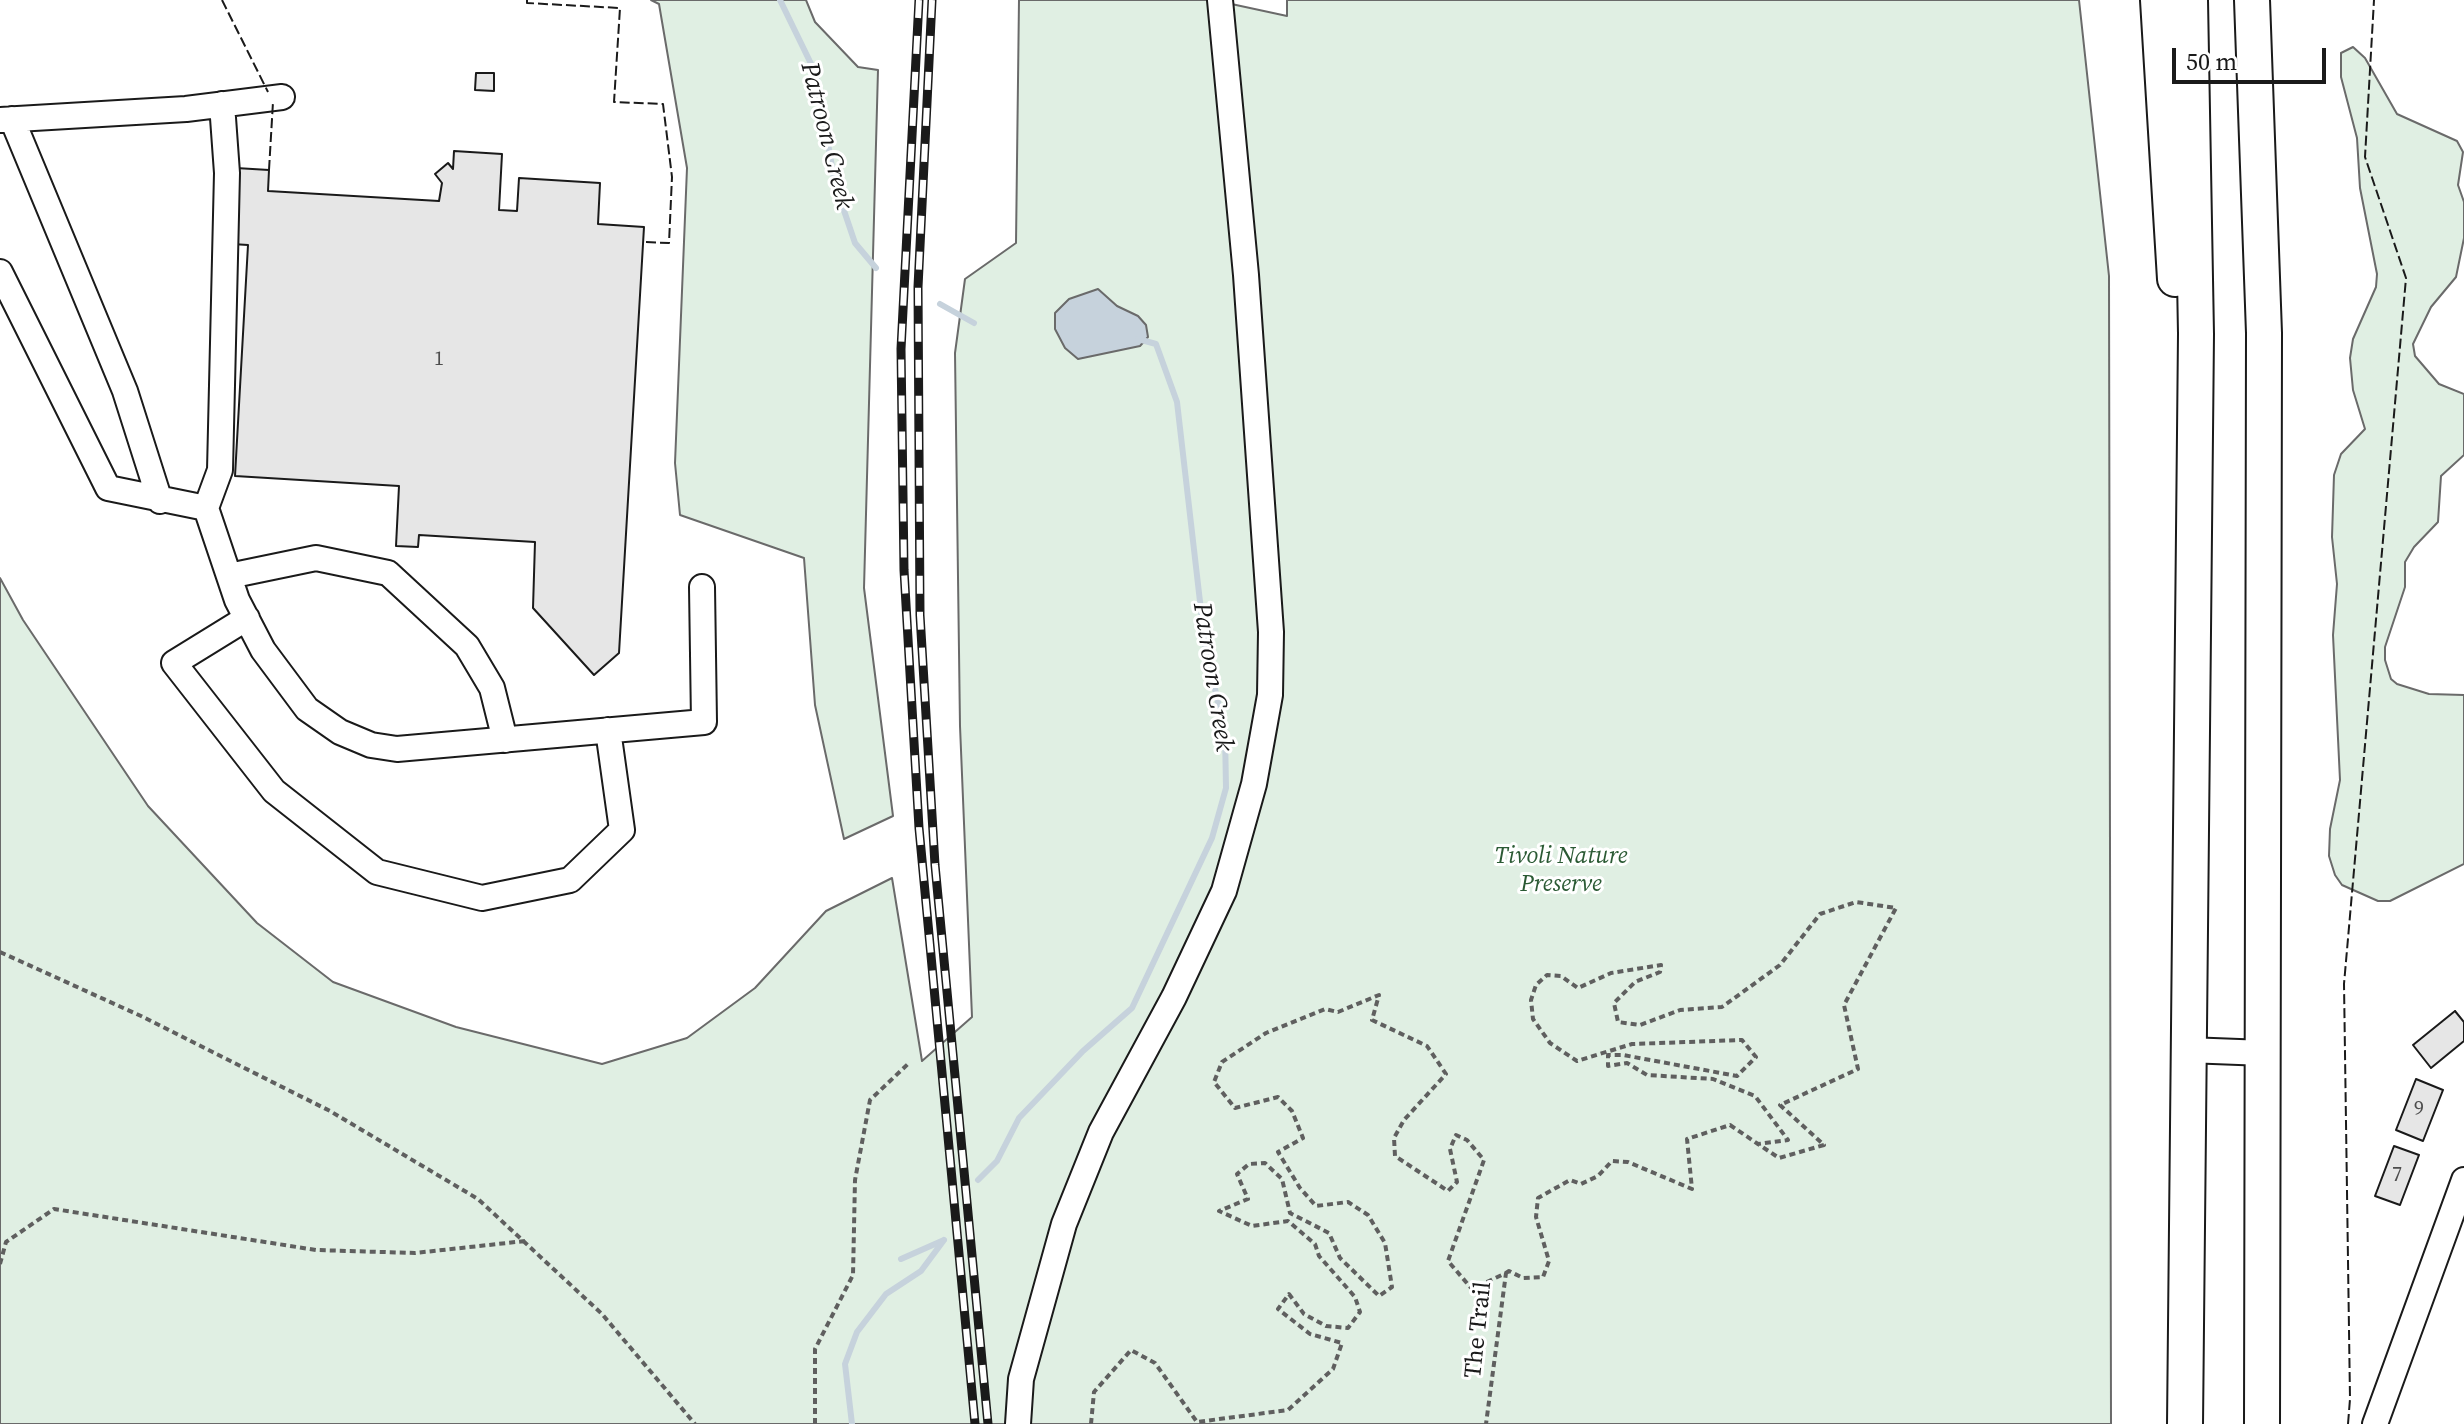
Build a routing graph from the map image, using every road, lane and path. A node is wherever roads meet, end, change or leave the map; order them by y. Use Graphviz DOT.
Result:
graph roads {
  1 [pos="1220,0"];
  2 [pos="2158,0"];
  3 [pos="2190,0"];
  4 [pos="2252,0"];
  5 [pos="282,97"];
  6 [pos="222,104"];
  7 [pos="6,120"];
  8 [pos="0,272"];
  9 [pos="160,501"];
  10 [pos="206,508"];
  11 [pos="2191,547"];
  12 [pos="229,576"];
  13 [pos="702,587"];
  14 [pos="247,618"];
  15 [pos="608,730"];
  16 [pos="505,740"];
  17 [pos="0,952"];
  18 [pos="2187,1050"];
  19 [pos="2265,1053"];
  20 [pos="909,1063"];
  21 [pos="1758,1144"];
  22 [pos="2464,1180"];
  23 [pos="525,1241"];
  24 [pos="0,1264"];
  25 [pos="1506,1273"];
  26 [pos="695,1424"];
  27 [pos="815,1424"];
  28 [pos="1018,1424"];
  29 [pos="1091,1424"];
  30 [pos="1486,1424"];
  31 [pos="2185,1424"];
  32 [pos="2262,1424"];
  33 [pos="2375,1424"];
  1 -- 28 [label="street"];
  2 -- 11 [label="highway"];
  3 -- 11 [label="highway"];
  4 -- 19 [label="highway"];
  5 -- 6 [label="street"];
  6 -- 7 [label="street"];
  6 -- 10 [label="street"];
  7 -- 9 [label="street"];
  8 -- 9 [label="street"];
  9 -- 10 [label="street"];
  10 -- 12 [label="street"];
  11 -- 18 [label="highway"];
  12 -- 14 [label="street"];
  12 -- 16 [label="street"];
  13 -- 15 [label="street"];
  14 -- 15 [label="street"];
  14 -- 16 [label="street"];
  15 -- 16 [label="street"];
  17 -- 23 [label="path"];
  18 -- 19 [label="street"];
  18 -- 31 [label="highway"];
  19 -- 32 [label="highway"];
  20 -- 27 [label="path"];
  21 -- 21 [label="path"];
  21 -- 25 [label="path"];
  22 -- 33 [label="street"];
  23 -- 24 [label="path"];
  23 -- 26 [label="path"];
  25 -- 29 [label="path, The Trail"];
  25 -- 30 [label="path, The Trail"];
}
